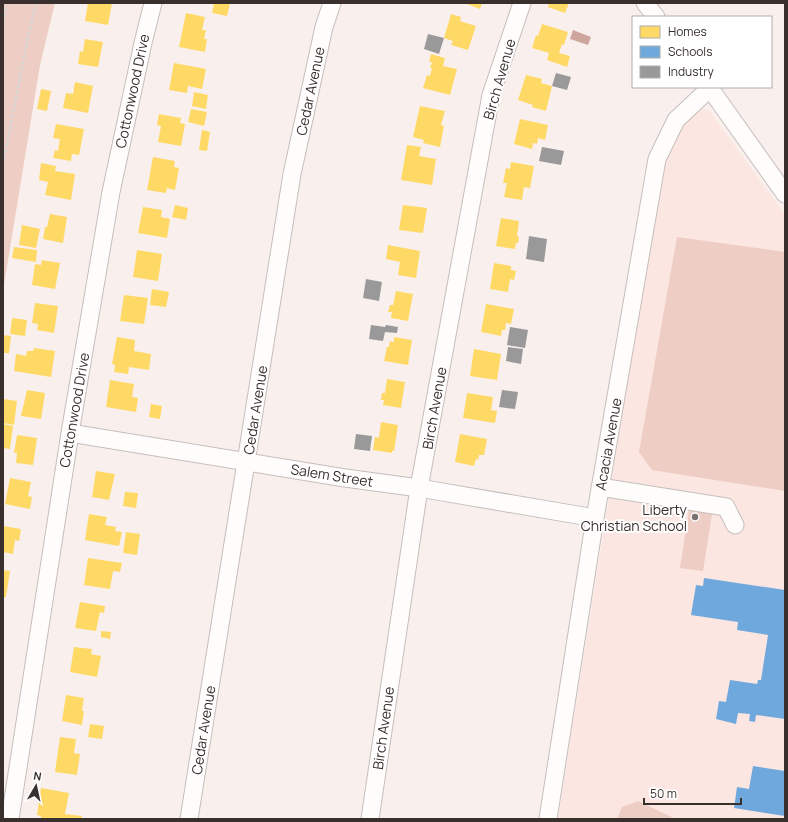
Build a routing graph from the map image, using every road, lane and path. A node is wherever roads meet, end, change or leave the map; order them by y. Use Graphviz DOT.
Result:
graph roads {
  1 [pos="8,3"];
  2 [pos="36,3"];
  3 [pos="152,3"];
  4 [pos="332,3"];
  5 [pos="522,3"];
  6 [pos="646,3"];
  7 [pos="655,16"];
  8 [pos="3,23"];
  9 [pos="709,88"];
  10 [pos="3,165"];
  11 [pos="785,194"];
  12 [pos="70,433"];
  13 [pos="246,462"];
  14 [pos="600,487"];
  15 [pos="419,488"];
  16 [pos="595,518"];
  17 [pos="734,525"];
  18 [pos="10,819"];
  19 [pos="189,819"];
  20 [pos="370,819"];
  21 [pos="548,819"];
  1 -- 8 [label="path"];
  2 -- 10 [label="path"];
  3 -- 12 [label="street, Cottonwood Drive"];
  4 -- 13 [label="street, Cedar Avenue"];
  5 -- 15 [label="street, Birch Avenue"];
  6 -- 7 [label="street"];
  9 -- 11 [label="street"];
  9 -- 14 [label="street, Acacia Avenue"];
  12 -- 13 [label="street, Salem Street"];
  12 -- 18 [label="street, Cottonwood Drive"];
  13 -- 15 [label="street, Salem Street"];
  13 -- 19 [label="street, Cedar Avenue"];
  14 -- 16 [label="street, Acacia Avenue"];
  14 -- 17 [label="street"];
  15 -- 16 [label="street, Salem Street"];
  15 -- 20 [label="street, Birch Avenue"];
  16 -- 21 [label="street, Acacia Avenue"];
}
